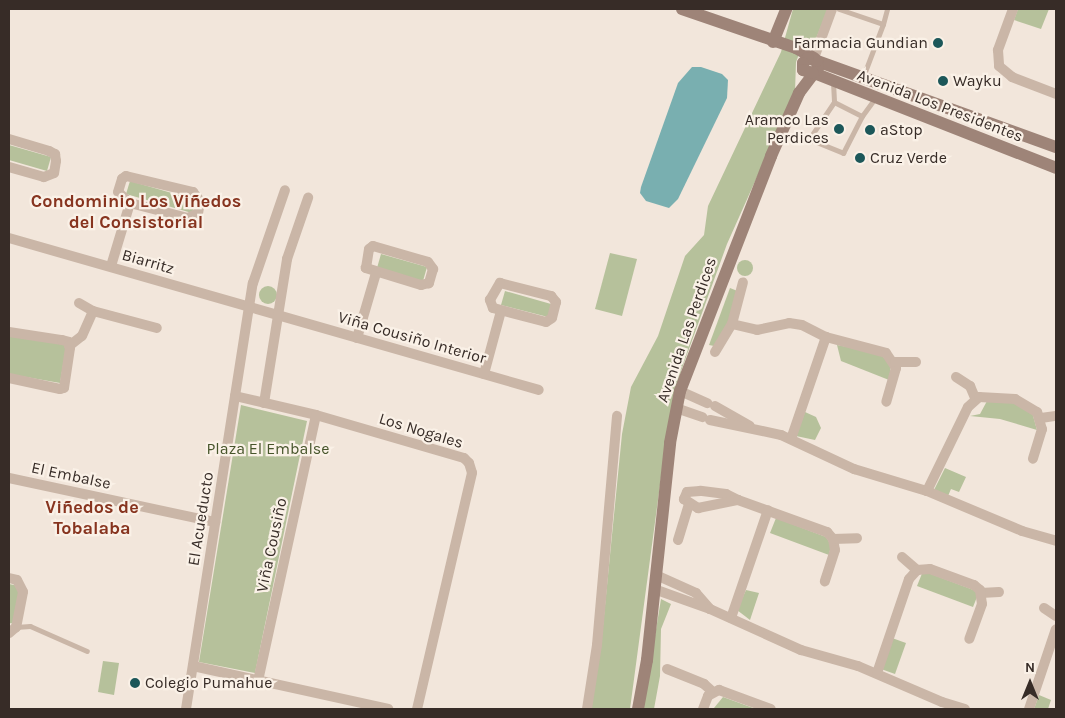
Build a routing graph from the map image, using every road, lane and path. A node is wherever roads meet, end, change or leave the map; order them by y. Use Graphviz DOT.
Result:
graph roads {
  1 [pos="682,9"];
  2 [pos="786,9"];
  3 [pos="832,9"];
  4 [pos="839,9"];
  5 [pos="887,9"];
  6 [pos="1013,9"];
  7 [pos="882,24"];
  8 [pos="779,44"];
  9 [pos="811,66"];
  10 [pos="863,77"];
  11 [pos="833,82"];
  12 [pos="1056,94"];
  13 [pos="875,98"];
  14 [pos="834,102"];
  15 [pos="862,116"];
  16 [pos="9,139"];
  17 [pos="1056,147"];
  18 [pos="9,167"];
  19 [pos="1056,168"];
  20 [pos="285,190"];
  21 [pos="308,198"];
  22 [pos="130,203"];
  23 [pos="9,238"];
  24 [pos="111,266"];
  25 [pos="376,273"];
  26 [pos="742,282"];
  27 [pos="79,303"];
  28 [pos="249,307"];
  29 [pos="93,311"];
  30 [pos="501,311"];
  31 [pos="278,314"];
  32 [pos="732,324"];
  33 [pos="157,328"];
  34 [pos="9,332"];
  35 [pos="826,337"];
  36 [pos="357,338"];
  37 [pos="70,346"];
  38 [pos="715,352"];
  39 [pos="895,362"];
  40 [pos="916,362"];
  41 [pos="484,374"];
  42 [pos="956,377"];
  43 [pos="9,378"];
  44 [pos="539,390"];
  45 [pos="680,391"];
  46 [pos="235,396"];
  47 [pos="975,398"];
  48 [pos="264,402"];
  49 [pos="886,402"];
  50 [pos="676,408"];
  51 [pos="316,415"];
  52 [pos="617,416"];
  53 [pos="1056,416"];
  54 [pos="1041,418"];
  55 [pos="751,426"];
  56 [pos="791,439"];
  57 [pos="1033,459"];
  58 [pos="9,478"];
  59 [pos="927,491"];
  60 [pos="738,500"];
  61 [pos="689,504"];
  62 [pos="768,510"];
  63 [pos="215,522"];
  64 [pos="857,538"];
  65 [pos="833,539"];
  66 [pos="678,540"];
  67 [pos="1056,541"];
  68 [pos="902,557"];
  69 [pos="917,570"];
  70 [pos="656,576"];
  71 [pos="9,578"];
  72 [pos="825,581"];
  73 [pos="654,589"];
  74 [pos="999,592"];
  75 [pos="981,593"];
  76 [pos="1044,608"];
  77 [pos="710,609"];
  78 [pos="1056,616"];
  79 [pos="732,618"];
  80 [pos="1056,629"];
  81 [pos="12,630"];
  82 [pos="969,639"];
  83 [pos="87,651"];
  84 [pos="193,666"];
  85 [pos="666,669"];
  86 [pos="876,673"];
  87 [pos="258,680"];
  88 [pos="713,692"];
  89 [pos="186,709"];
  90 [pos="388,709"];
  91 [pos="417,709"];
  92 [pos="587,709"];
  93 [pos="638,709"];
  94 [pos="703,709"];
  95 [pos="771,709"];
  96 [pos="965,709"];
  97 [pos="1029,709"];
  1 -- 8 [label="street, Avenida Los Presidentes"];
  2 -- 8 [label="street"];
  3 -- 9 [label="street, Avenida Las Perdices"];
  4 -- 7 [label="lane"];
  5 -- 7 [label="lane"];
  6 -- 12 [label="street"];
  7 -- 10 [label="lane"];
  8 -- 9 [label="street, Avenida Los Presidentes"];
  9 -- 10 [label="street, Avenida Los Presidentes"];
  9 -- 11 [label="street, Avenida Los Presidentes"];
  9 -- 45 [label="street, Avenida Las Perdices"];
  10 -- 17 [label="street, Avenida Los Presidentes"];
  11 -- 13 [label="street, Avenida Los Presidentes"];
  11 -- 14 [label="lane"];
  13 -- 15 [label="lane"];
  13 -- 19 [label="street, Avenida Los Presidentes"];
  14 -- 15 [label="lane"];
  14 -- 15 [label="lane"];
  16 -- 18 [label="street"];
  20 -- 28 [label="street, El Acueducto"];
  21 -- 31 [label="street"];
  22 -- 22 [label="street"];
  22 -- 24 [label="street"];
  23 -- 24 [label="street, Biarritz"];
  24 -- 28 [label="street, Biarritz"];
  25 -- 25 [label="street"];
  25 -- 36 [label="street"];
  26 -- 32 [label="street"];
  27 -- 29 [label="street"];
  28 -- 31 [label="street, Biarritz"];
  28 -- 46 [label="street, El Acueducto"];
  29 -- 33 [label="street"];
  29 -- 37 [label="street"];
  30 -- 30 [label="street"];
  30 -- 41 [label="street"];
  31 -- 36 [label="street, Viña Cousiño Interior"];
  31 -- 48 [label="street"];
  32 -- 35 [label="street"];
  32 -- 38 [label="street"];
  34 -- 37 [label="street"];
  35 -- 39 [label="street"];
  35 -- 56 [label="street"];
  36 -- 41 [label="street, Viña Cousiño Interior"];
  37 -- 43 [label="street"];
  39 -- 40 [label="street"];
  39 -- 49 [label="street"];
  41 -- 44 [label="street, Viña Cousiño Interior"];
  42 -- 47 [label="street"];
  45 -- 50 [label="street, Avenida Las Perdices"];
  45 -- 55 [label="street"];
  46 -- 48 [label="street, Los Nogales"];
  46 -- 63 [label="street, El Acueducto"];
  47 -- 54 [label="street"];
  47 -- 59 [label="street"];
  48 -- 51 [label="street, Los Nogales"];
  50 -- 55 [label="street"];
  50 -- 70 [label="street, Avenida Las Perdices"];
  51 -- 87 [label="street, Viña Cousiño"];
  51 -- 91 [label="street, Los Nogales"];
  52 -- 92 [label="street"];
  53 -- 54 [label="street"];
  54 -- 57 [label="street"];
  55 -- 56 [label="street"];
  56 -- 59 [label="street"];
  58 -- 63 [label="street, El Embalse"];
  59 -- 67 [label="street"];
  60 -- 61 [label="street"];
  60 -- 61 [label="street"];
  60 -- 62 [label="street"];
  61 -- 66 [label="street"];
  62 -- 65 [label="street"];
  62 -- 79 [label="street"];
  63 -- 84 [label="street, El Acueducto"];
  64 -- 65 [label="street"];
  65 -- 72 [label="street"];
  68 -- 69 [label="street"];
  69 -- 75 [label="street"];
  69 -- 86 [label="street"];
  70 -- 73 [label="street, Avenida Las Perdices"];
  70 -- 77 [label="street"];
  71 -- 81 [label="street"];
  73 -- 77 [label="street"];
  73 -- 93 [label="street, Avenida Las Perdices"];
  74 -- 75 [label="street"];
  75 -- 82 [label="street"];
  76 -- 78 [label="street"];
  77 -- 79 [label="street"];
  79 -- 86 [label="street"];
  80 -- 97 [label="street"];
  81 -- 83 [label="lane"];
  84 -- 87 [label="street"];
  84 -- 89 [label="street, El Acueducto"];
  85 -- 88 [label="street"];
  86 -- 96 [label="street"];
  87 -- 90 [label="street"];
  88 -- 94 [label="street"];
  88 -- 95 [label="street"];
}
